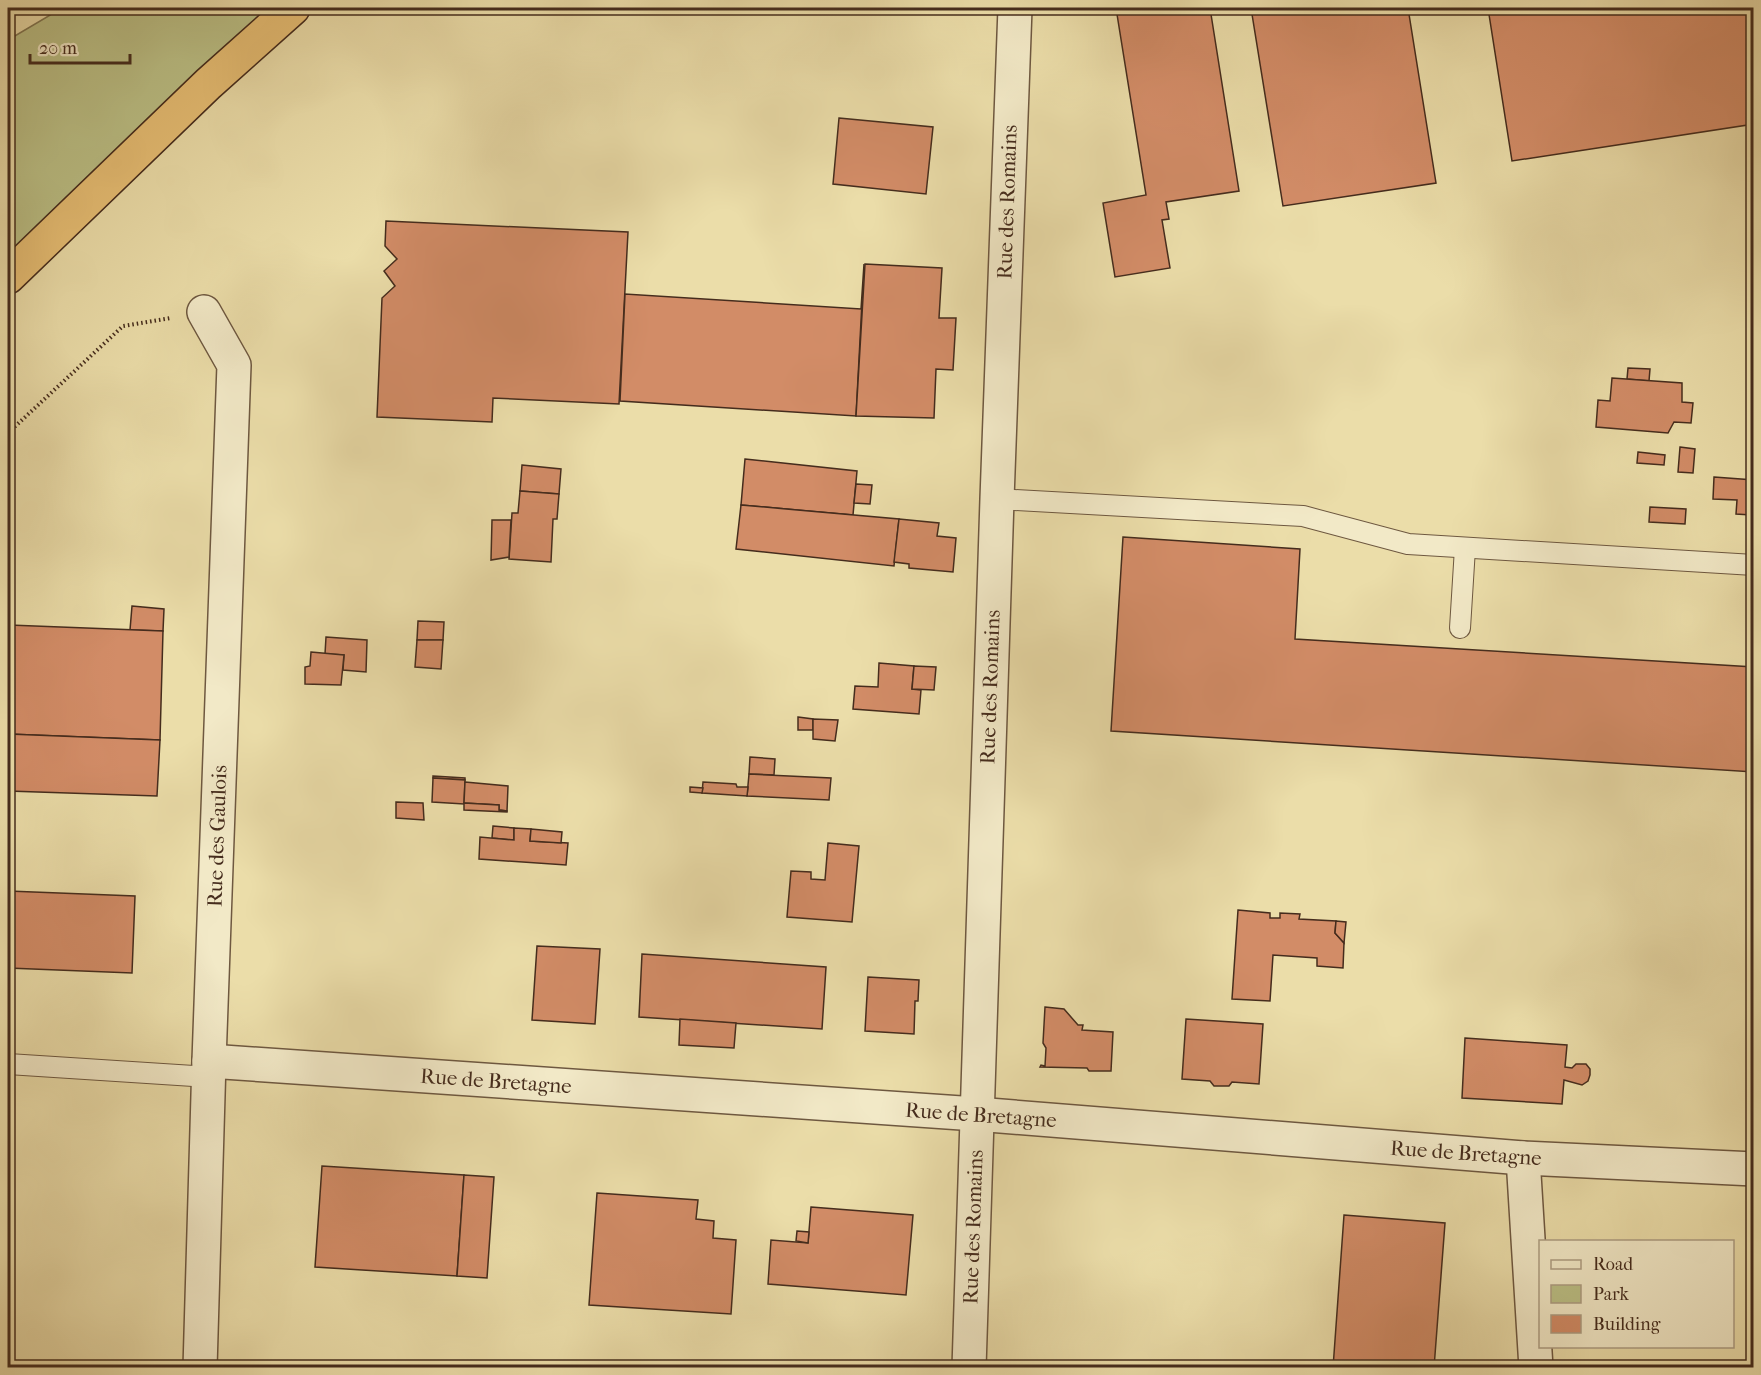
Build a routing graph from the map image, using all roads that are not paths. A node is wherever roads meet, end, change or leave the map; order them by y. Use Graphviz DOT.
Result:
graph roads {
  1 [pos="293,8"];
  2 [pos="1015,8"];
  3 [pos="8,277"];
  4 [pos="204,312"];
  5 [pos="997,499"];
  6 [pos="1465,548"];
  7 [pos="1754,565"];
  8 [pos="1460,628"];
  9 [pos="8,1064"];
  10 [pos="209,1069"];
  11 [pos="976,1114"];
  12 [pos="1523,1158"];
  13 [pos="1754,1169"];
  14 [pos="200,1368"];
  15 [pos="969,1368"];
  16 [pos="1536,1368"];
  1 -- 3 [label="highway"];
  2 -- 5 [label="street, Rue des Romains"];
  4 -- 10 [label="street, Rue des Gaulois"];
  5 -- 6 [label="lane"];
  5 -- 11 [label="street, Rue des Romains"];
  6 -- 7 [label="lane"];
  6 -- 8 [label="lane"];
  9 -- 10 [label="lane"];
  10 -- 11 [label="street, Rue de Bretagne"];
  10 -- 14 [label="street, Rue des Gaulois"];
  11 -- 12 [label="street, Rue de Bretagne"];
  11 -- 15 [label="street, Rue des Romains"];
  12 -- 13 [label="street, Rue de Bretagne"];
  12 -- 16 [label="street"];
}
